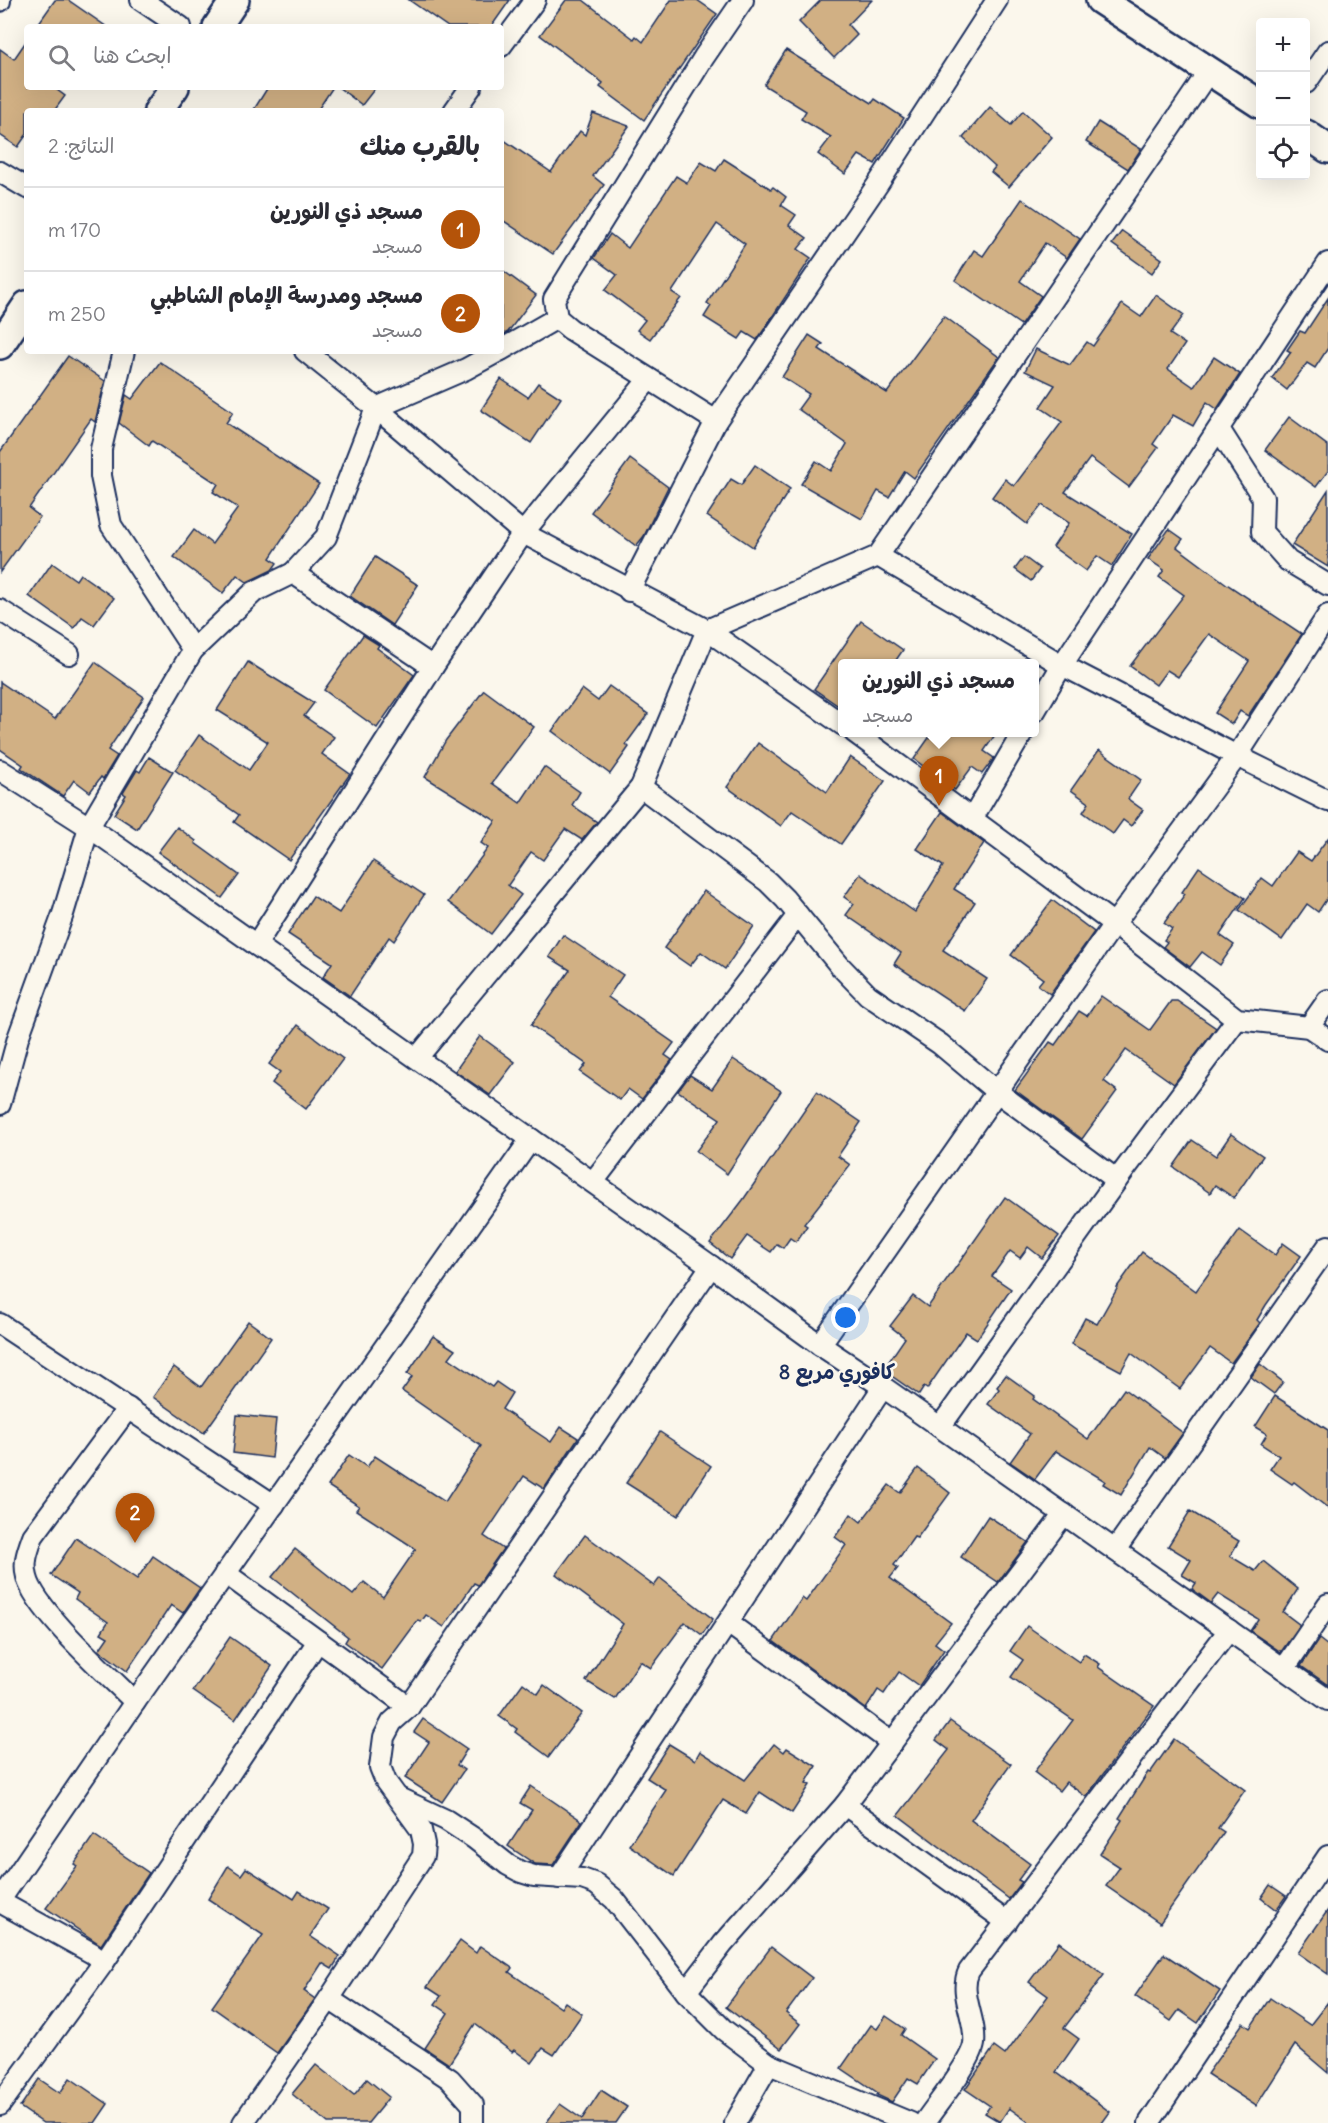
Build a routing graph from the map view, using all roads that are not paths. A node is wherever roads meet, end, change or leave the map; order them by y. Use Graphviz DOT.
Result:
graph roads {
  1 [pos="141,0"];
  2 [pos="235,0"];
  3 [pos="535,0"];
  4 [pos="743,0"];
  5 [pos="997,0"];
  6 [pos="1113,3"];
  7 [pos="177,24"];
  8 [pos="219,24"];
  9 [pos="504,42"];
  10 [pos="1328,51"];
  11 [pos="1209,71"];
  12 [pos="1310,76"];
  13 [pos="173,90"];
  14 [pos="469,90"];
  15 [pos="1256,101"];
  16 [pos="160,108"];
  17 [pos="456,108"];
  18 [pos="1310,137"];
  19 [pos="1328,149"];
  20 [pos="0,172"];
  21 [pos="24,186"];
  22 [pos="1328,263"];
  23 [pos="16,312"];
  24 [pos="557,318"];
  25 [pos="0,345"];
  26 [pos="504,348"];
  27 [pos="123,354"];
  28 [pos="309,354"];
  29 [pos="493,354"];
  30 [pos="649,379"];
  31 [pos="376,408"];
  32 [pos="716,421"];
  33 [pos="1219,429"];
  34 [pos="523,533"];
  35 [pos="878,556"];
  36 [pos="292,573"];
  37 [pos="1328,585"];
  38 [pos="629,591"];
  39 [pos="0,610"];
  40 [pos="1328,615"];
  41 [pos="707,630"];
  42 [pos="193,650"];
  43 [pos="69,654"];
  44 [pos="1062,665"];
  45 [pos="433,667"];
  46 [pos="1039,704"];
  47 [pos="838,722"];
  48 [pos="861,737"];
  49 [pos="1020,737"];
  50 [pos="1237,756"];
  51 [pos="0,771"];
  52 [pos="641,787"];
  53 [pos="1328,801"];
  54 [pos="972,819"];
  55 [pos="89,827"];
  56 [pos="798,915"];
  57 [pos="1114,924"];
  58 [pos="256,945"];
  59 [pos="1328,1000"];
  60 [pos="1237,1019"];
  61 [pos="1309,1027"];
  62 [pos="1328,1040"];
  63 [pos="417,1059"];
  64 [pos="996,1091"];
  65 [pos="0,1104"];
  66 [pos="531,1139"];
  67 [pos="1117,1180"];
  68 [pos="593,1182"];
  69 [pos="1328,1246"];
  70 [pos="711,1266"];
  71 [pos="0,1324"];
  72 [pos="820,1345"];
  73 [pos="883,1387"];
  74 [pos="128,1408"];
  75 [pos="940,1426"];
  76 [pos="274,1504"];
  77 [pos="1064,1514"];
  78 [pos="1114,1550"];
  79 [pos="225,1573"];
  80 [pos="1328,1604"];
  81 [pos="728,1623"];
  82 [pos="1228,1630"];
  83 [pos="318,1641"];
  84 [pos="1284,1669"];
  85 [pos="1328,1700"];
  86 [pos="135,1702"];
  87 [pos="409,1707"];
  88 [pos="892,1743"];
  89 [pos="398,1798"];
  90 [pos="845,1805"];
  91 [pos="1328,1856"];
  92 [pos="560,1878"];
  93 [pos="0,1901"];
  94 [pos="1007,1922"];
  95 [pos="104,1962"];
  96 [pos="686,1992"];
  97 [pos="329,1999"];
  98 [pos="769,2064"];
  99 [pos="0,2105"];
  100 [pos="243,2123"];
  101 [pos="473,2123"];
  102 [pos="735,2123"];
  103 [pos="911,2123"];
  104 [pos="924,2123"];
  105 [pos="1149,2123"];
  1 -- 7 [label="street"];
  2 -- 8 [label="street"];
  3 -- 9 [label="street"];
  4 -- 24 [label="street"];
  5 -- 32 [label="street"];
  6 -- 11 [label="street"];
  10 -- 12 [label="street"];
  11 -- 15 [label="street"];
  11 -- 35 [label="street"];
  13 -- 16 [label="street"];
  14 -- 17 [label="street"];
  18 -- 19 [label="street"];
  20 -- 21 [label="street"];
  22 -- 33 [label="street"];
  23 -- 25 [label="street"];
  24 -- 26 [label="street"];
  24 -- 30 [label="street"];
  27 -- 42 [label="street"];
  28 -- 31 [label="street"];
  29 -- 31 [label="street"];
  30 -- 32 [label="street"];
  30 -- 34 [label="street"];
  31 -- 34 [label="street"];
  31 -- 36 [label="street"];
  32 -- 38 [label="street"];
  33 -- 37 [label="street"];
  33 -- 44 [label="street"];
  34 -- 38 [label="street"];
  34 -- 45 [label="street"];
  35 -- 41 [label="street"];
  35 -- 44 [label="street"];
  36 -- 42 [label="street"];
  36 -- 45 [label="street"];
  38 -- 41 [label="street"];
  39 -- 43 [label="street"];
  40 -- 50 [label="street"];
  41 -- 47 [label="street"];
  41 -- 52 [label="street"];
  42 -- 55 [label="street"];
  44 -- 46 [label="street"];
  44 -- 50 [label="street"];
  45 -- 58 [label="street"];
  48 -- 54 [label="street"];
  49 -- 54 [label="street"];
  50 -- 53 [label="street"];
  50 -- 57 [label="street"];
  51 -- 55 [label="street"];
  52 -- 56 [label="street"];
  52 -- 63 [label="street"];
  54 -- 57 [label="street"];
  55 -- 58 [label="street"];
  55 -- 65 [label="street"];
  56 -- 64 [label="street"];
  56 -- 68 [label="street"];
  57 -- 60 [label="street"];
  57 -- 64 [label="street"];
  58 -- 63 [label="street"];
  59 -- 61 [label="street"];
  60 -- 61 [label="street"];
  60 -- 67 [label="street"];
  61 -- 62 [label="street"];
  63 -- 66 [label="street"];
  64 -- 67 [label="street"];
  64 -- 72 [label="street"];
  66 -- 68 [label="street"];
  66 -- 76 [label="street"];
  67 -- 75 [label="street"];
  68 -- 70 [label="street"];
  69 -- 78 [label="street"];
  70 -- 72 [label="street"];
  70 -- 87 [label="street"];
  71 -- 74 [label="street"];
  72 -- 73 [label="street"];
  73 -- 75 [label="street"];
  73 -- 81 [label="street"];
  74 -- 76 [label="street"];
  74 -- 86 [label="street"];
  75 -- 77 [label="street"];
  76 -- 79 [label="street"];
  77 -- 78 [label="street"];
  77 -- 88 [label="street"];
  78 -- 82 [label="street"];
  79 -- 83 [label="street"];
  79 -- 86 [label="street"];
  80 -- 84 [label="street"];
  81 -- 88 [label="street"];
  81 -- 92 [label="street"];
  82 -- 84 [label="street"];
  82 -- 94 [label="street"];
  83 -- 87 [label="street"];
  83 -- 95 [label="street"];
  84 -- 85 [label="street"];
  86 -- 93 [label="street"];
  87 -- 89 [label="street"];
  88 -- 90 [label="street"];
  89 -- 92 [label="street"];
  89 -- 97 [label="street"];
  90 -- 94 [label="street"];
  90 -- 96 [label="street"];
  91 -- 105 [label="street"];
  92 -- 96 [label="street"];
  93 -- 95 [label="street"];
  94 -- 104 [label="street"];
  95 -- 99 [label="street"];
  96 -- 98 [label="street"];
  97 -- 100 [label="street"];
  97 -- 101 [label="street"];
  98 -- 102 [label="street"];
  98 -- 103 [label="street"];
}
